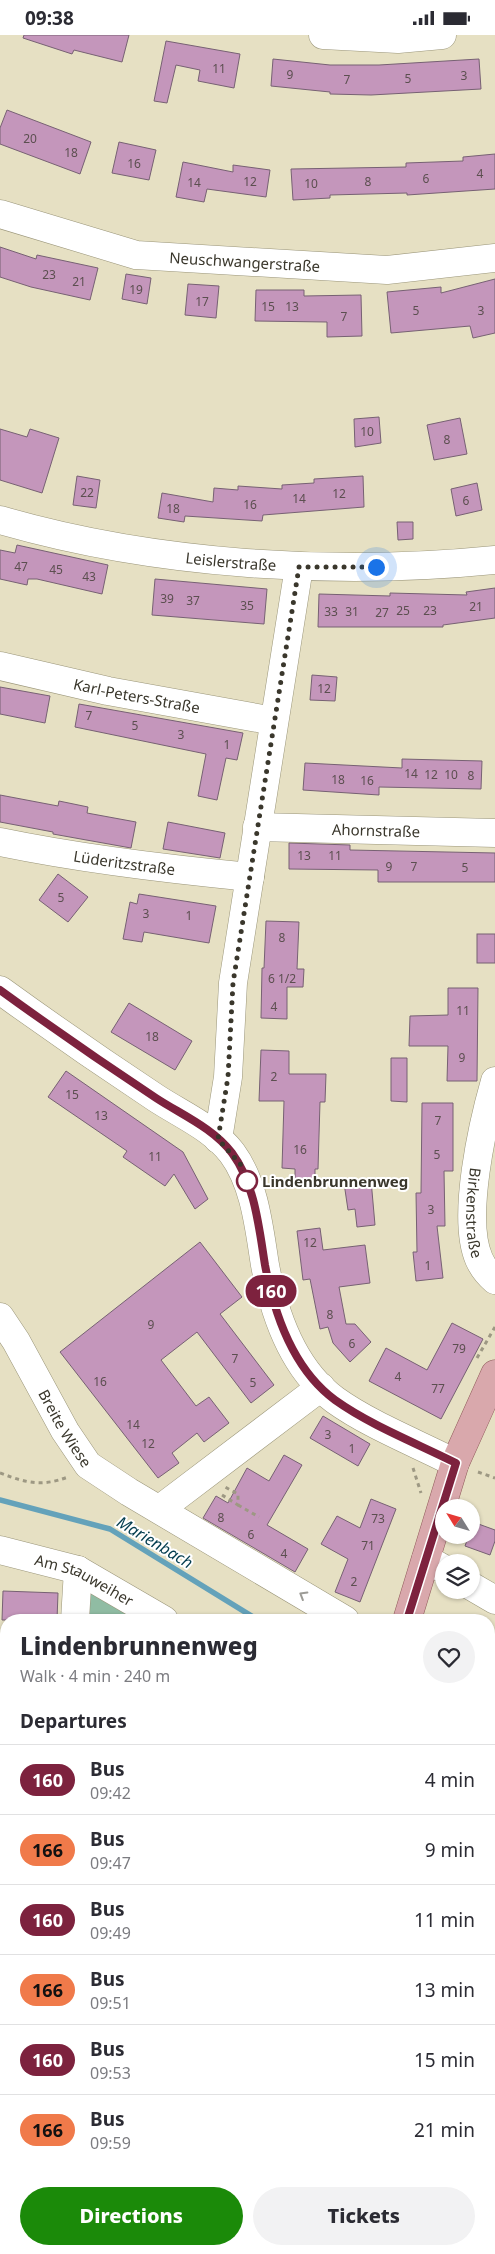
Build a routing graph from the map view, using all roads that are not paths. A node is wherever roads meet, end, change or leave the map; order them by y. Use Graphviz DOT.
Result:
graph roads {
  1 [pos="323,35"];
  2 [pos="442,35"];
  3 [pos="0,215"];
  4 [pos="495,257"];
  5 [pos="0,520"];
  6 [pos="495,560"];
  7 [pos="299,567"];
  8 [pos="0,666"];
  9 [pos="274,721"];
  10 [pos="257,827"];
  11 [pos="495,833"];
  12 [pos="0,842"];
  13 [pos="250,877"];
  14 [pos="0,990"];
  15 [pos="495,1081"];
  16 [pos="218,1139"];
  17 [pos="495,1280"];
  18 [pos="0,1317"];
  19 [pos="495,1374"];
  20 [pos="321,1387"];
  21 [pos="467,1468"];
  22 [pos="160,1509"];
  23 [pos="0,1550"];
  24 [pos="438,1554"];
  25 [pos="435,1564"];
  26 [pos="78,1570"];
  27 [pos="480,1591"];
  28 [pos="495,1600"];
  29 [pos="75,1614"];
  30 [pos="154,1614"];
  31 [pos="335,1614"];
  32 [pos="410,1614"];
  1 -- 2 [label="street"];
  3 -- 4 [label="street, Neuschwangerstraße"];
  5 -- 7 [label="street, Leislerstraße"];
  6 -- 7 [label="street, Leislerstraße"];
  7 -- 9 [label="street"];
  8 -- 9 [label="street, Karl-Peters-Straße"];
  9 -- 10 [label="street"];
  10 -- 11 [label="street, Ahornstraße"];
  10 -- 13 [label="street"];
  12 -- 13 [label="street, Lüderitzstraße"];
  13 -- 16 [label="street"];
  14 -- 16 [label="street"];
  15 -- 17 [label="street, Birkenstraße"];
  16 -- 20 [label="street"];
  18 -- 22 [label="street, Breite Wiese"];
  19 -- 21 [label="main road"];
  20 -- 21 [label="street"];
  20 -- 22 [label="street"];
  21 -- 24 [label="main road"];
  31 -- 22 [label="street, Breite Wiese, one-way"];
  23 -- 26 [label="street, Am Stauweiher"];
  25 -- 32 [label="main road"];
  26 -- 29 [label="street"];
  26 -- 30 [label="street, Am Stauweiher"];
  27 -- 28 [label="street"];
}
